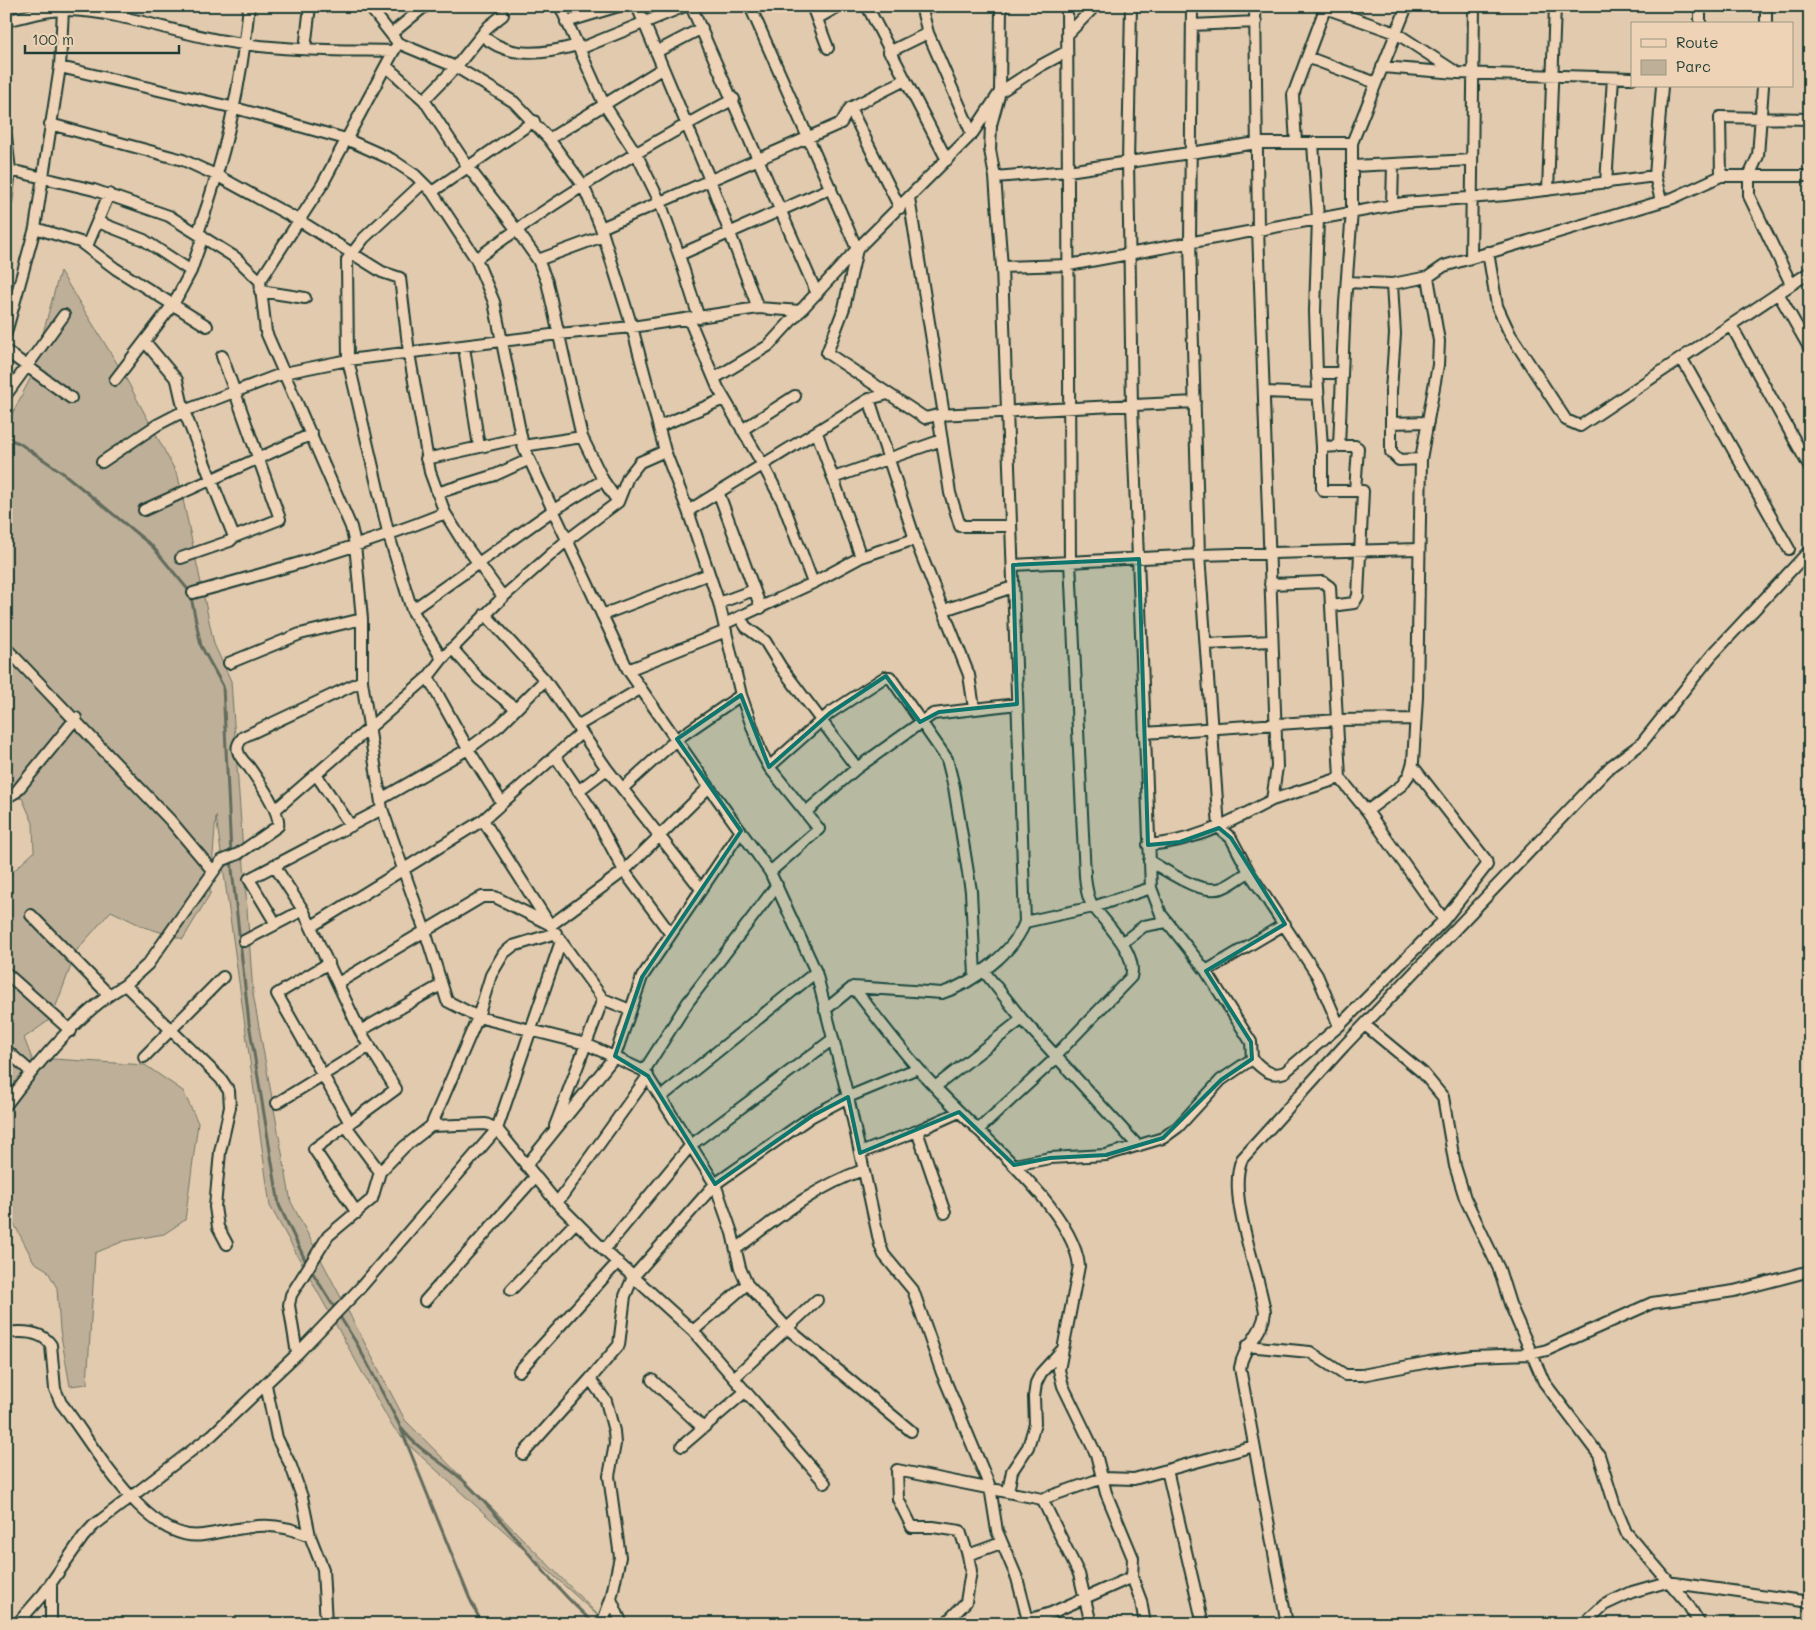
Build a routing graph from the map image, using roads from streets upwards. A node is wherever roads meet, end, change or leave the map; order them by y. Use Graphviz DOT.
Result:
graph roads {
  1 [pos="121,6"];
  2 [pos="249,6"];
  3 [pos="310,6"];
  4 [pos="369,6"];
  5 [pos="425,6"];
  6 [pos="560,6"];
  7 [pos="619,6"];
  8 [pos="637,6"];
  9 [pos="685,6"];
  10 [pos="691,6"];
  11 [pos="750,6"];
  12 [pos="812,6"];
  13 [pos="839,6"];
  14 [pos="867,6"];
  15 [pos="921,6"];
  16 [pos="1002,6"];
  17 [pos="1067,6"];
  18 [pos="1095,6"];
  19 [pos="1131,6"];
  20 [pos="1192,6"];
  21 [pos="1255,6"];
  22 [pos="1407,6"];
  23 [pos="1474,6"];
  24 [pos="1556,6"];
  25 [pos="1700,6"];
  26 [pos="1766,6"];
  27 [pos="1326,7"];
  28 [pos="65,9"];
  29 [pos="108,14"];
  30 [pos="503,15"];
  31 [pos="818,18"];
  32 [pos="6,21"];
  33 [pos="566,22"];
  34 [pos="1256,22"];
  35 [pos="1700,22"];
  36 [pos="1766,22"];
  37 [pos="644,24"];
  38 [pos="1192,25"];
  39 [pos="702,28"];
  40 [pos="1396,33"];
  41 [pos="391,34"];
  42 [pos="928,34"];
  43 [pos="482,35"];
  44 [pos="1067,35"];
  45 [pos="245,44"];
  46 [pos="396,47"];
  47 [pos="579,47"];
  48 [pos="305,48"];
  49 [pos="828,48"];
  50 [pos="656,52"];
  51 [pos="888,52"];
  52 [pos="1066,52"];
  53 [pos="1307,57"];
  54 [pos="386,66"];
  55 [pos="60,67"];
  56 [pos="456,67"];
  57 [pos="1382,67"];
  58 [pos="663,68"];
  59 [pos="1457,73"];
  60 [pos="1473,73"];
  61 [pos="1551,76"];
  62 [pos="1613,78"];
  63 [pos="1631,78"];
  64 [pos="905,80"];
  65 [pos="1376,83"];
  66 [pos="1662,88"];
  67 [pos="1763,88"];
  68 [pos="1000,92"];
  69 [pos="734,99"];
  70 [pos="424,100"];
  71 [pos="604,104"];
  72 [pos="235,108"];
  73 [pos="850,108"];
  74 [pos="1762,118"];
  75 [pos="1810,119"];
  76 [pos="534,120"];
  77 [pos="50,124"];
  78 [pos="686,124"];
  79 [pos="972,134"];
  80 [pos="6,137"];
  81 [pos="809,137"];
  82 [pos="346,139"];
  83 [pos="549,139"];
  84 [pos="1257,143"];
  85 [pos="1296,143"];
  86 [pos="1313,143"];
  87 [pos="1352,143"];
  88 [pos="1191,152"];
  89 [pos="637,155"];
  90 [pos="759,159"];
  91 [pos="948,160"];
  92 [pos="1472,160"];
  93 [pos="1128,162"];
  94 [pos="1393,164"];
  95 [pos="1353,166"];
  96 [pos="468,167"];
  97 [pos="1068,171"];
  98 [pos="9,175"];
  99 [pos="42,176"];
  100 [pos="218,176"];
  101 [pos="1655,176"];
  102 [pos="1721,176"];
  103 [pos="1749,176"];
  104 [pos="1810,176"];
  105 [pos="995,177"];
  106 [pos="710,180"];
  107 [pos="424,183"];
  108 [pos="1606,183"];
  109 [pos="583,185"];
  110 [pos="831,188"];
  111 [pos="1548,190"];
  112 [pos="432,192"];
  113 [pos="110,194"];
  114 [pos="1472,196"];
  115 [pos="909,198"];
  116 [pos="1661,201"];
  117 [pos="660,202"];
  118 [pos="6,203"];
  119 [pos="1392,205"];
  120 [pos="900,208"];
  121 [pos="781,210"];
  122 [pos="1352,211"];
  123 [pos="1318,218"];
  124 [pos="300,221"];
  125 [pos="98,222"];
  126 [pos="35,228"];
  127 [pos="516,229"];
  128 [pos="1258,229"];
  129 [pos="602,232"];
  130 [pos="730,232"];
  131 [pos="201,235"];
  132 [pos="1190,242"];
  133 [pos="87,246"];
  134 [pos="857,249"];
  135 [pos="1488,252"];
  136 [pos="350,253"];
  137 [pos="1129,254"];
  138 [pos="679,255"];
  139 [pos="1472,257"];
  140 [pos="476,259"];
  141 [pos="538,260"];
  142 [pos="1069,265"];
  143 [pos="1002,267"];
  144 [pos="191,271"];
  145 [pos="1810,272"];
  146 [pos="1428,277"];
  147 [pos="1347,282"];
  148 [pos="1392,284"];
  149 [pos="1791,284"];
  150 [pos="260,286"];
  151 [pos="1778,293"];
  152 [pos="818,294"];
  153 [pos="305,298"];
  154 [pos="174,304"];
  155 [pos="758,308"];
  156 [pos="801,311"];
  157 [pos="64,315"];
  158 [pos="694,319"];
  159 [pos="1732,325"];
  160 [pos="207,326"];
  161 [pos="632,327"];
  162 [pos="6,333"];
  163 [pos="559,334"];
  164 [pos="501,342"];
  165 [pos="146,343"];
  166 [pos="464,347"];
  167 [pos="1810,349"];
  168 [pos="6,351"];
  169 [pos="409,353"];
  170 [pos="222,356"];
  171 [pos="1682,359"];
  172 [pos="348,360"];
  173 [pos="26,367"];
  174 [pos="284,373"];
  175 [pos="1317,373"];
  176 [pos="1341,373"];
  177 [pos="714,378"];
  178 [pos="115,380"];
  179 [pos="236,392"];
  180 [pos="1264,392"];
  181 [pos="888,394"];
  182 [pos="1318,394"];
  183 [pos="6,395"];
  184 [pos="795,396"];
  185 [pos="71,398"];
  186 [pos="724,399"];
  187 [pos="869,399"];
  188 [pos="1195,402"];
  189 [pos="1132,406"];
  190 [pos="1069,408"];
  191 [pos="184,411"];
  192 [pos="1008,412"];
  193 [pos="941,415"];
  194 [pos="1428,422"];
  195 [pos="1391,423"];
  196 [pos="660,426"];
  197 [pos="742,430"];
  198 [pos="817,433"];
  199 [pos="312,434"];
  200 [pos="582,437"];
  201 [pos="942,440"];
  202 [pos="522,442"];
  203 [pos="1339,446"];
  204 [pos="478,447"];
  205 [pos="1322,447"];
  206 [pos="665,450"];
  207 [pos="258,458"];
  208 [pos="888,458"];
  209 [pos="426,459"];
  210 [pos="1421,459"];
  211 [pos="528,460"];
  212 [pos="102,462"];
  213 [pos="763,464"];
  214 [pos="1810,468"];
  215 [pos="833,478"];
  216 [pos="210,480"];
  217 [pos="603,480"];
  218 [pos="1355,491"];
  219 [pos="437,494"];
  220 [pos="719,494"];
  221 [pos="618,502"];
  222 [pos="144,510"];
  223 [pos="552,511"];
  224 [pos="688,511"];
  225 [pos="445,513"];
  226 [pos="1011,526"];
  227 [pos="389,536"];
  228 [pos="234,537"];
  229 [pos="915,539"];
  230 [pos="566,541"];
  231 [pos="355,544"];
  232 [pos="1789,549"];
  233 [pos="1418,550"];
  234 [pos="1810,550"];
  235 [pos="1359,551"];
  236 [pos="1269,552"];
  237 [pos="1199,554"];
  238 [pos="181,558"];
  239 [pos="861,558"];
  240 [pos="1139,558"];
  241 [pos="1070,562"];
  242 [pos="479,564"];
  243 [pos="1013,565"];
  244 [pos="709,574"];
  245 [pos="813,583"];
  246 [pos="1270,584"];
  247 [pos="1013,587"];
  248 [pos="754,590"];
  249 [pos="193,593"];
  250 [pos="503,597"];
  251 [pos="719,603"];
  252 [pos="1331,606"];
  253 [pos="761,608"];
  254 [pos="412,610"];
  255 [pos="944,610"];
  256 [pos="485,614"];
  257 [pos="602,615"];
  258 [pos="740,618"];
  259 [pos="362,619"];
  260 [pos="725,628"];
  261 [pos="1272,641"];
  262 [pos="1206,644"];
  263 [pos="6,648"];
  264 [pos="452,648"];
  265 [pos="442,659"];
  266 [pos="229,663"];
  267 [pos="628,670"];
  268 [pos="428,678"];
  269 [pos="546,680"];
  270 [pos="362,682"];
  271 [pos="640,689"];
  272 [pos="741,695"];
  273 [pos="1017,704"];
  274 [pos="974,708"];
  275 [pos="516,709"];
  276 [pos="76,718"];
  277 [pos="1415,719"];
  278 [pos="822,720"];
  279 [pos="1338,720"];
  280 [pos="920,722"];
  281 [pos="1275,724"];
  282 [pos="1212,728"];
  283 [pos="579,729"];
  284 [pos="369,730"];
  285 [pos="1144,733"];
  286 [pos="677,739"];
  287 [pos="468,749"];
  288 [pos="555,756"];
  289 [pos="1412,765"];
  290 [pos="770,767"];
  291 [pos="857,768"];
  292 [pos="606,769"];
  293 [pos="317,776"];
  294 [pos="1340,778"];
  295 [pos="709,787"];
  296 [pos="623,788"];
  297 [pos="578,791"];
  298 [pos="6,794"];
  299 [pos="1272,800"];
  300 [pos="502,803"];
  301 [pos="382,804"];
  302 [pos="275,810"];
  303 [pos="807,811"];
  304 [pos="1367,811"];
  305 [pos="483,820"];
  306 [pos="351,826"];
  307 [pos="1219,828"];
  308 [pos="741,831"];
  309 [pos="658,837"];
  310 [pos="1148,846"];
  311 [pos="1149,861"];
  312 [pos="274,866"];
  313 [pos="212,870"];
  314 [pos="404,870"];
  315 [pos="624,870"];
  316 [pos="770,872"];
  317 [pos="1249,872"];
  318 [pos="777,885"];
  319 [pos="1151,888"];
  320 [pos="701,889"];
  321 [pos="1093,907"];
  322 [pos="304,910"];
  323 [pos="30,915"];
  324 [pos="1444,920"];
  325 [pos="1025,922"];
  326 [pos="1166,922"];
  327 [pos="276,924"];
  328 [pos="1285,924"];
  329 [pos="312,926"];
  330 [pos="425,932"];
  331 [pos="556,933"];
  332 [pos="670,933"];
  333 [pos="244,941"];
  334 [pos="1122,944"];
  335 [pos="329,963"];
  336 [pos="1206,971"];
  337 [pos="816,972"];
  338 [pos="6,973"];
  339 [pos="979,973"];
  340 [pos="222,977"];
  341 [pos="338,982"];
  342 [pos="125,985"];
  343 [pos="441,985"];
  344 [pos="852,987"];
  345 [pos="109,995"];
  346 [pos="603,998"];
  347 [pos="630,1010"];
  348 [pos="825,1010"];
  349 [pos="478,1017"];
  350 [pos="1022,1019"];
  351 [pos="1365,1025"];
  352 [pos="1339,1026"];
  353 [pos="172,1030"];
  354 [pos="531,1030"];
  355 [pos="71,1031"];
  356 [pos="360,1031"];
  357 [pos="832,1039"];
  358 [pos="586,1044"];
  359 [pos="370,1046"];
  360 [pos="6,1050"];
  361 [pos="615,1056"];
  362 [pos="144,1057"];
  363 [pos="1056,1057"];
  364 [pos="1252,1059"];
  365 [pos="918,1068"];
  366 [pos="31,1072"];
  367 [pos="646,1073"];
  368 [pos="323,1075"];
  369 [pos="935,1088"];
  370 [pos="661,1097"];
  371 [pos="848,1098"];
  372 [pos="277,1103"];
  373 [pos="6,1105"];
  374 [pos="959,1112"];
  375 [pos="348,1124"];
  376 [pos="431,1126"];
  377 [pos="497,1128"];
  378 [pos="978,1130"];
  379 [pos="917,1131"];
  380 [pos="551,1136"];
  381 [pos="691,1145"];
  382 [pos="1138,1146"];
  383 [pos="860,1153"];
  384 [pos="1014,1165"];
  385 [pos="526,1166"];
  386 [pos="862,1170"];
  387 [pos="380,1172"];
  388 [pos="535,1177"];
  389 [pos="715,1184"];
  390 [pos="557,1203"];
  391 [pos="358,1213"];
  392 [pos="945,1213"];
  393 [pos="576,1222"];
  394 [pos="228,1244"];
  395 [pos="736,1249"];
  396 [pos="604,1250"];
  397 [pos="618,1262"];
  398 [pos="1810,1271"];
  399 [pos="633,1276"];
  400 [pos="748,1284"];
  401 [pos="511,1290"];
  402 [pos="817,1300"];
  403 [pos="425,1301"];
  404 [pos="787,1328"];
  405 [pos="693,1331"];
  406 [pos="6,1333"];
  407 [pos="1248,1346"];
  408 [pos="1061,1351"];
  409 [pos="297,1354"];
  410 [pos="1531,1354"];
  411 [pos="519,1371"];
  412 [pos="734,1378"];
  413 [pos="590,1379"];
  414 [pos="652,1380"];
  415 [pos="266,1385"];
  416 [pos="746,1392"];
  417 [pos="703,1428"];
  418 [pos="911,1431"];
  419 [pos="682,1446"];
  420 [pos="1254,1446"];
  421 [pos="523,1454"];
  422 [pos="1167,1470"];
  423 [pos="1103,1478"];
  424 [pos="826,1482"];
  425 [pos="990,1487"];
  426 [pos="1008,1492"];
  427 [pos="131,1497"];
  428 [pos="1042,1499"];
  429 [pos="310,1536"];
  430 [pos="1001,1543"];
  431 [pos="968,1555"];
  432 [pos="1132,1576"];
  433 [pos="1668,1582"];
  434 [pos="51,1584"];
  435 [pos="611,1599"];
  436 [pos="1085,1599"];
  437 [pos="1810,1602"];
  438 [pos="1029,1622"];
  439 [pos="16,1624"];
  440 [pos="51,1624"];
  441 [pos="326,1624"];
  442 [pos="602,1624"];
  443 [pos="622,1624"];
  444 [pos="945,1624"];
  445 [pos="1091,1624"];
  446 [pos="1145,1624"];
  447 [pos="1204,1624"];
  448 [pos="1287,1624"];
  449 [pos="1584,1624"];
  450 [pos="1700,1624"];
  1 -- 29 [label="street"];
  2 -- 45 [label="street"];
  3 -- 48 [label="street"];
  4 -- 41 [label="street"];
  5 -- 41 [label="street"];
  6 -- 33 [label="street"];
  7 -- 33 [label="street"];
  8 -- 37 [label="street"];
  9 -- 37 [label="street"];
  10 -- 39 [label="street"];
  11 -- 81 [label="street"];
  12 -- 31 [label="street"];
  13 -- 31 [label="street"];
  14 -- 51 [label="street"];
  15 -- 42 [label="street"];
  16 -- 68 [label="street"];
  17 -- 44 [label="street"];
  18 -- 44 [label="street"];
  19 -- 93 [label="street"];
  20 -- 38 [label="street"];
  21 -- 34 [label="street"];
  22 -- 40 [label="street"];
  23 -- 60 [label="street"];
  24 -- 61 [label="street"];
  25 -- 35 [label="street"];
  26 -- 36 [label="street"];
  27 -- 40 [label="street"];
  27 -- 53 [label="street"];
  28 -- 29 [label="street"];
  28 -- 32 [label="street"];
  28 -- 55 [label="street"];
  29 -- 45 [label="street"];
  30 -- 43 [label="street"];
  31 -- 49 [label="street"];
  33 -- 47 [label="street"];
  34 -- 38 [label="street"];
  34 -- 84 [label="street"];
  37 -- 47 [label="street"];
  37 -- 50 [label="street"];
  38 -- 88 [label="street"];
  39 -- 50 [label="street"];
  39 -- 69 [label="street"];
  40 -- 57 [label="street"];
  40 -- 59 [label="street"];
  41 -- 46 [label="street"];
  42 -- 51 [label="street"];
  42 -- 79 [label="street"];
  43 -- 47 [label="street"];
  43 -- 56 [label="street"];
  44 -- 52 [label="street"];
  45 -- 48 [label="street"];
  45 -- 72 [label="street"];
  46 -- 48 [label="street"];
  46 -- 54 [label="street"];
  46 -- 56 [label="street"];
  47 -- 71 [label="street"];
  50 -- 58 [label="street"];
  51 -- 64 [label="street"];
  52 -- 68 [label="street"];
  52 -- 97 [label="street"];
  53 -- 65 [label="street"];
  53 -- 85 [label="street"];
  54 -- 70 [label="street"];
  54 -- 82 [label="street"];
  55 -- 72 [label="street"];
  55 -- 77 [label="street"];
  56 -- 70 [label="street"];
  56 -- 76 [label="street"];
  57 -- 59 [label="street"];
  57 -- 65 [label="street"];
  58 -- 71 [label="street"];
  58 -- 78 [label="street"];
  59 -- 60 [label="street"];
  60 -- 61 [label="street"];
  60 -- 92 [label="street"];
  61 -- 62 [label="street"];
  61 -- 111 [label="street"];
  62 -- 63 [label="street"];
  62 -- 108 [label="street"];
  64 -- 73 [label="street"];
  64 -- 91 [label="street"];
  65 -- 87 [label="street"];
  66 -- 101 [label="street"];
  67 -- 74 [label="street"];
  68 -- 79 [label="street"];
  68 -- 105 [label="street"];
  69 -- 78 [label="street"];
  69 -- 90 [label="street"];
  70 -- 96 [label="street"];
  71 -- 83 [label="street"];
  71 -- 89 [label="street"];
  72 -- 82 [label="street"];
  72 -- 100 [label="street"];
  73 -- 81 [label="street"];
  73 -- 120 [label="street"];
  74 -- 75 [label="street"];
  74 -- 102 [label="street"];
  74 -- 103 [label="street"];
  76 -- 83 [label="street"];
  76 -- 96 [label="street"];
  77 -- 99 [label="street"];
  77 -- 100 [label="street"];
  78 -- 89 [label="street"];
  78 -- 106 [label="street"];
  79 -- 91 [label="street"];
  80 -- 98 [label="street"];
  81 -- 90 [label="street"];
  81 -- 110 [label="street"];
  82 -- 107 [label="street"];
  82 -- 124 [label="street"];
  83 -- 109 [label="street"];
  84 -- 85 [label="street"];
  84 -- 88 [label="street"];
  84 -- 128 [label="street"];
  85 -- 86 [label="street"];
  86 -- 87 [label="street"];
  86 -- 123 [label="street"];
  87 -- 95 [label="street"];
  88 -- 93 [label="street"];
  88 -- 132 [label="street"];
  89 -- 109 [label="street"];
  89 -- 117 [label="street"];
  90 -- 106 [label="street"];
  90 -- 121 [label="street"];
  91 -- 115 [label="street"];
  92 -- 94 [label="street"];
  92 -- 114 [label="street"];
  93 -- 97 [label="street"];
  93 -- 137 [label="street"];
  94 -- 95 [label="street"];
  94 -- 119 [label="street"];
  95 -- 122 [label="street"];
  96 -- 112 [label="street"];
  96 -- 127 [label="street"];
  97 -- 105 [label="street"];
  97 -- 142 [label="street"];
  98 -- 99 [label="street"];
  98 -- 118 [label="street"];
  99 -- 113 [label="street"];
  99 -- 126 [label="street"];
  100 -- 124 [label="street"];
  100 -- 131 [label="street"];
  101 -- 108 [label="street"];
  101 -- 116 [label="street"];
  102 -- 103 [label="street"];
  102 -- 116 [label="street"];
  103 -- 104 [label="street"];
  103 -- 149 [label="street"];
  105 -- 143 [label="street"];
  106 -- 117 [label="street"];
  106 -- 130 [label="street"];
  107 -- 112 [label="street"];
  107 -- 136 [label="street"];
  108 -- 111 [label="street"];
  109 -- 127 [label="street"];
  109 -- 129 [label="street"];
  110 -- 121 [label="street"];
  110 -- 134 [label="street"];
  111 -- 114 [label="street"];
  112 -- 140 [label="street"];
  113 -- 125 [label="street"];
  113 -- 131 [label="street"];
  114 -- 119 [label="street"];
  114 -- 139 [label="street"];
  115 -- 120 [label="street"];
  115 -- 193 [label="street"];
  116 -- 135 [label="street"];
  117 -- 129 [label="street"];
  117 -- 138 [label="street"];
  119 -- 122 [label="street"];
  120 -- 134 [label="street"];
  121 -- 130 [label="street"];
  121 -- 152 [label="street"];
  122 -- 123 [label="street"];
  122 -- 147 [label="street"];
  123 -- 128 [label="street"];
  123 -- 175 [label="street"];
  124 -- 136 [label="street"];
  124 -- 150 [label="street"];
  125 -- 133 [label="street"];
  125 -- 144 [label="street"];
  126 -- 133 [label="street"];
  126 -- 162 [label="street"];
  127 -- 140 [label="street"];
  127 -- 141 [label="street"];
  128 -- 132 [label="street"];
  128 -- 180 [label="street"];
  129 -- 141 [label="street"];
  129 -- 161 [label="street"];
  130 -- 138 [label="street"];
  130 -- 155 [label="street"];
  131 -- 144 [label="street"];
  131 -- 150 [label="street"];
  132 -- 137 [label="street"];
  132 -- 188 [label="street"];
  133 -- 154 [label="street"];
  134 -- 152 [label="street"];
  134 -- 181 [label="street"];
  135 -- 139 [label="street"];
  135 -- 171 [label="street"];
  136 -- 169 [label="street"];
  136 -- 172 [label="street"];
  137 -- 142 [label="street"];
  137 -- 189 [label="street"];
  138 -- 158 [label="street"];
  139 -- 146 [label="street"];
  140 -- 164 [label="street"];
  141 -- 163 [label="street"];
  142 -- 143 [label="street"];
  142 -- 190 [label="street"];
  143 -- 192 [label="street"];
  144 -- 154 [label="street"];
  145 -- 149 [label="street"];
  146 -- 148 [label="street"];
  146 -- 194 [label="street"];
  147 -- 148 [label="street"];
  147 -- 176 [label="street"];
  148 -- 195 [label="street"];
  149 -- 151 [label="street"];
  150 -- 153 [label="street"];
  150 -- 174 [label="street"];
  151 -- 159 [label="street"];
  151 -- 167 [label="street"];
  152 -- 156 [label="street"];
  154 -- 160 [label="street"];
  154 -- 165 [label="street"];
  155 -- 156 [label="street"];
  155 -- 158 [label="street"];
  156 -- 177 [label="street"];
  157 -- 173 [label="street"];
  158 -- 161 [label="street"];
  158 -- 177 [label="street"];
  159 -- 171 [label="street"];
  159 -- 214 [label="street"];
  161 -- 163 [label="street"];
  161 -- 196 [label="street"];
  163 -- 164 [label="street"];
  163 -- 200 [label="street"];
  164 -- 166 [label="street"];
  164 -- 202 [label="street"];
  165 -- 178 [label="street"];
  165 -- 191 [label="street"];
  166 -- 169 [label="street"];
  166 -- 204 [label="street"];
  168 -- 173 [label="street"];
  169 -- 172 [label="street"];
  169 -- 209 [label="street"];
  170 -- 179 [label="street"];
  171 -- 232 [label="street"];
  172 -- 174 [label="street"];
  172 -- 227 [label="street"];
  173 -- 183 [label="street"];
  173 -- 185 [label="street"];
  174 -- 179 [label="street"];
  174 -- 199 [label="street"];
  175 -- 176 [label="street"];
  175 -- 182 [label="street"];
  176 -- 203 [label="street"];
  177 -- 186 [label="street"];
  179 -- 191 [label="street"];
  179 -- 207 [label="street"];
  180 -- 182 [label="street"];
  180 -- 236 [label="street"];
  181 -- 187 [label="street"];
  181 -- 193 [label="street"];
  182 -- 205 [label="street"];
  184 -- 197 [label="street"];
  186 -- 196 [label="street"];
  186 -- 197 [label="street"];
  187 -- 198 [label="street"];
  187 -- 208 [label="street"];
  188 -- 189 [label="street"];
  188 -- 237 [label="street"];
  189 -- 190 [label="street"];
  189 -- 240 [label="street"];
  190 -- 192 [label="street"];
  190 -- 241 [label="street"];
  191 -- 212 [label="street"];
  191 -- 216 [label="street"];
  192 -- 193 [label="street"];
  192 -- 226 [label="street"];
  193 -- 201 [label="street"];
  194 -- 195 [label="street"];
  194 -- 210 [label="street"];
  195 -- 210 [label="street"];
  196 -- 206 [label="street"];
  197 -- 213 [label="street"];
  198 -- 213 [label="street"];
  198 -- 215 [label="street"];
  199 -- 207 [label="street"];
  199 -- 231 [label="street"];
  200 -- 202 [label="street"];
  200 -- 217 [label="street"];
  201 -- 208 [label="street"];
  201 -- 226 [label="street"];
  202 -- 204 [label="street"];
  202 -- 211 [label="street"];
  203 -- 205 [label="street"];
  203 -- 218 [label="street"];
  204 -- 209 [label="street"];
  205 -- 218 [label="street"];
  206 -- 221 [label="street"];
  206 -- 224 [label="street"];
  207 -- 216 [label="street"];
  207 -- 228 [label="street"];
  208 -- 215 [label="street"];
  208 -- 229 [label="street"];
  209 -- 219 [label="street"];
  210 -- 233 [label="street"];
  211 -- 219 [label="street"];
  211 -- 223 [label="street"];
  213 -- 220 [label="street"];
  213 -- 245 [label="street"];
  215 -- 239 [label="street"];
  216 -- 222 [label="street"];
  216 -- 228 [label="street"];
  217 -- 221 [label="street"];
  217 -- 223 [label="street"];
  218 -- 235 [label="street"];
  219 -- 225 [label="street"];
  220 -- 224 [label="street"];
  220 -- 248 [label="street"];
  221 -- 230 [label="street"];
  223 -- 230 [label="street"];
  223 -- 242 [label="street"];
  224 -- 244 [label="street"];
  225 -- 227 [label="street"];
  225 -- 242 [label="street"];
  226 -- 243 [label="street"];
  227 -- 231 [label="street"];
  227 -- 254 [label="street"];
  228 -- 238 [label="street"];
  229 -- 239 [label="street"];
  229 -- 255 [label="street"];
  230 -- 250 [label="street"];
  230 -- 257 [label="street"];
  231 -- 249 [label="street"];
  231 -- 259 [label="street"];
  233 -- 235 [label="street"];
  233 -- 277 [label="street"];
  234 -- 351 [label="street"];
  235 -- 236 [label="street"];
  235 -- 252 [label="street"];
  236 -- 237 [label="street"];
  236 -- 246 [label="street"];
  237 -- 240 [label="street"];
  237 -- 262 [label="street"];
  239 -- 245 [label="street"];
  240 -- 241 [label="street"];
  240 -- 285 [label="street"];
  241 -- 243 [label="street"];
  241 -- 321 [label="street"];
  242 -- 250 [label="street"];
  242 -- 254 [label="street"];
  243 -- 247 [label="street"];
  244 -- 251 [label="street"];
  244 -- 257 [label="street"];
  245 -- 253 [label="street"];
  246 -- 252 [label="street"];
  246 -- 261 [label="street"];
  247 -- 255 [label="street"];
  247 -- 273 [label="street"];
  248 -- 251 [label="street"];
  248 -- 253 [label="street"];
  250 -- 256 [label="street"];
  251 -- 260 [label="street"];
  252 -- 279 [label="street"];
  253 -- 258 [label="street"];
  254 -- 265 [label="street"];
  255 -- 274 [label="street"];
  256 -- 264 [label="street"];
  256 -- 269 [label="street"];
  257 -- 267 [label="street"];
  258 -- 260 [label="street"];
  258 -- 278 [label="street"];
  259 -- 266 [label="street"];
  259 -- 270 [label="street"];
  260 -- 267 [label="street"];
  260 -- 272 [label="street"];
  261 -- 262 [label="street"];
  261 -- 281 [label="street"];
  262 -- 282 [label="street"];
  263 -- 276 [label="street"];
  264 -- 265 [label="street"];
  264 -- 275 [label="street"];
  265 -- 268 [label="street"];
  267 -- 271 [label="street"];
  268 -- 284 [label="street"];
  268 -- 287 [label="street"];
  269 -- 275 [label="street"];
  269 -- 283 [label="street"];
  270 -- 284 [label="street"];
  270 -- 302 [label="street"];
  271 -- 283 [label="street"];
  271 -- 286 [label="street"];
  272 -- 286 [label="street"];
  272 -- 290 [label="street"];
  273 -- 274 [label="street"];
  273 -- 325 [label="street"];
  274 -- 280 [label="street"];
  275 -- 287 [label="street"];
  276 -- 298 [label="street"];
  276 -- 313 [label="street"];
  277 -- 279 [label="street"];
  277 -- 289 [label="street"];
  278 -- 280 [label="street"];
  278 -- 290 [label="street"];
  278 -- 291 [label="street"];
  279 -- 281 [label="street"];
  279 -- 294 [label="street"];
  280 -- 291 [label="street"];
  280 -- 339 [label="street"];
  281 -- 282 [label="street"];
  281 -- 299 [label="street"];
  282 -- 285 [label="street"];
  282 -- 307 [label="street"];
  283 -- 288 [label="street"];
  283 -- 292 [label="street"];
  284 -- 293 [label="street"];
  284 -- 301 [label="street"];
  285 -- 310 [label="street"];
  286 -- 295 [label="street"];
  286 -- 296 [label="street"];
  287 -- 300 [label="street"];
  287 -- 301 [label="street"];
  288 -- 297 [label="street"];
  288 -- 300 [label="street"];
  289 -- 304 [label="street"];
  289 -- 324 [label="street"];
  290 -- 303 [label="street"];
  291 -- 303 [label="street"];
  292 -- 296 [label="street"];
  292 -- 297 [label="street"];
  293 -- 302 [label="street"];
  293 -- 306 [label="street"];
  294 -- 299 [label="street"];
  294 -- 304 [label="street"];
  295 -- 308 [label="street"];
  295 -- 309 [label="street"];
  296 -- 309 [label="street"];
  297 -- 315 [label="street"];
  299 -- 307 [label="street"];
  300 -- 305 [label="street"];
  301 -- 306 [label="street"];
  301 -- 314 [label="street"];
  302 -- 313 [label="street"];
  303 -- 316 [label="street"];
  304 -- 324 [label="street"];
  305 -- 314 [label="street"];
  305 -- 331 [label="street"];
  306 -- 312 [label="street"];
  307 -- 310 [label="street"];
  307 -- 317 [label="street"];
  308 -- 316 [label="street"];
  308 -- 320 [label="street"];
  309 -- 315 [label="street"];
  309 -- 320 [label="street"];
  310 -- 311 [label="street"];
  311 -- 317 [label="street"];
  311 -- 319 [label="street"];
  312 -- 322 [label="street"];
  312 -- 327 [label="street"];
  313 -- 342 [label="street"];
  314 -- 329 [label="street"];
  314 -- 330 [label="street"];
  315 -- 331 [label="street"];
  315 -- 332 [label="street"];
  316 -- 318 [label="street"];
  317 -- 328 [label="street"];
  318 -- 337 [label="street"];
  318 -- 367 [label="street"];
  319 -- 321 [label="street"];
  319 -- 326 [label="street"];
  320 -- 332 [label="street"];
  321 -- 325 [label="street"];
  321 -- 334 [label="street"];
  322 -- 327 [label="street"];
  322 -- 329 [label="street"];
  323 -- 345 [label="street"];
  324 -- 352 [label="street"];
  325 -- 339 [label="street"];
  326 -- 334 [label="street"];
  326 -- 336 [label="street"];
  327 -- 333 [label="street"];
  328 -- 336 [label="street"];
  328 -- 352 [label="street"];
  329 -- 335 [label="street"];
  330 -- 331 [label="street"];
  330 -- 341 [label="street"];
  330 -- 343 [label="street"];
  331 -- 346 [label="street"];
  331 -- 349 [label="street"];
  331 -- 354 [label="street"];
  332 -- 347 [label="street"];
  334 -- 363 [label="street"];
  335 -- 341 [label="street"];
  335 -- 368 [label="street"];
  336 -- 364 [label="street"];
  337 -- 348 [label="street"];
  337 -- 370 [label="street"];
  338 -- 355 [label="street"];
  339 -- 344 [label="street"];
  339 -- 350 [label="street"];
  340 -- 353 [label="street"];
  341 -- 356 [label="street"];
  342 -- 345 [label="street"];
  342 -- 353 [label="street"];
  343 -- 349 [label="street"];
  343 -- 356 [label="street"];
  344 -- 348 [label="street"];
  344 -- 365 [label="street"];
  345 -- 355 [label="street"];
  346 -- 347 [label="street"];
  346 -- 358 [label="street"];
  347 -- 361 [label="street"];
  348 -- 357 [label="street"];
  349 -- 354 [label="street"];
  349 -- 376 [label="street"];
  350 -- 363 [label="street"];
  350 -- 369 [label="street"];
  351 -- 407 [label="street"];
  351 -- 410 [label="street"];
  352 -- 364 [label="street"];
  353 -- 362 [label="street"];
  353 -- 394 [label="street"];
  354 -- 358 [label="street"];
  354 -- 377 [label="street"];
  355 -- 366 [label="street"];
  356 -- 359 [label="street"];
  357 -- 371 [label="street"];
  357 -- 381 [label="street"];
  358 -- 361 [label="street"];
  358 -- 380 [label="street"];
  359 -- 368 [label="street"];
  359 -- 375 [label="street"];
  360 -- 366 [label="street"];
  361 -- 367 [label="street"];
  361 -- 380 [label="street"];
  363 -- 378 [label="street"];
  363 -- 382 [label="street"];
  364 -- 382 [label="street"];
  365 -- 369 [label="street"];
  365 -- 371 [label="street"];
  366 -- 373 [label="street"];
  367 -- 370 [label="street"];
  367 -- 390 [label="street"];
  368 -- 372 [label="street"];
  368 -- 375 [label="street"];
  369 -- 374 [label="street"];
  370 -- 381 [label="street"];
  371 -- 383 [label="street"];
  371 -- 389 [label="street"];
  374 -- 378 [label="street"];
  374 -- 379 [label="street"];
  375 -- 387 [label="street"];
  375 -- 391 [label="street"];
  376 -- 377 [label="street"];
  376 -- 387 [label="street"];
  377 -- 385 [label="street"];
  377 -- 409 [label="street"];
  378 -- 384 [label="street"];
  379 -- 383 [label="street"];
  379 -- 392 [label="street"];
  380 -- 385 [label="street"];
  381 -- 389 [label="street"];
  381 -- 396 [label="street"];
  382 -- 384 [label="street"];
  383 -- 386 [label="street"];
  384 -- 408 [label="street"];
  385 -- 388 [label="street"];
  386 -- 395 [label="street"];
  386 -- 425 [label="street"];
  387 -- 391 [label="street"];
  388 -- 390 [label="street"];
  388 -- 403 [label="street"];
  389 -- 395 [label="street"];
  389 -- 399 [label="street"];
  390 -- 393 [label="street"];
  391 -- 409 [label="street"];
  393 -- 396 [label="street"];
  393 -- 401 [label="street"];
  395 -- 400 [label="street"];
  396 -- 397 [label="street"];
  397 -- 399 [label="street"];
  397 -- 411 [label="street"];
  398 -- 410 [label="street"];
  399 -- 405 [label="street"];
  399 -- 413 [label="street"];
  400 -- 404 [label="street"];
  400 -- 405 [label="street"];
  402 -- 404 [label="street"];
  404 -- 412 [label="street"];
  404 -- 418 [label="street"];
  405 -- 412 [label="street"];
  406 -- 427 [label="street"];
  407 -- 410 [label="street"];
  407 -- 420 [label="street"];
  408 -- 423 [label="street"];
  408 -- 426 [label="street"];
  409 -- 415 [label="street"];
  410 -- 433 [label="street"];
  412 -- 416 [label="street"];
  413 -- 421 [label="street"];
  413 -- 435 [label="street"];
  414 -- 417 [label="street"];
  415 -- 427 [label="street"];
  415 -- 429 [label="street"];
  416 -- 417 [label="street"];
  416 -- 424 [label="street"];
  417 -- 419 [label="street"];
  420 -- 422 [label="street"];
  420 -- 448 [label="street"];
  422 -- 423 [label="street"];
  422 -- 447 [label="street"];
  423 -- 428 [label="street"];
  423 -- 432 [label="street"];
  425 -- 426 [label="street"];
  425 -- 430 [label="street"];
  425 -- 431 [label="street"];
  426 -- 428 [label="street"];
  427 -- 429 [label="street"];
  427 -- 434 [label="street"];
  428 -- 436 [label="street"];
  429 -- 441 [label="street"];
  430 -- 431 [label="street"];
  430 -- 438 [label="street"];
  431 -- 444 [label="street"];
  432 -- 436 [label="street"];
  432 -- 446 [label="street"];
  433 -- 437 [label="street"];
  433 -- 449 [label="street"];
  433 -- 450 [label="street"];
  434 -- 439 [label="street"];
  434 -- 440 [label="street"];
  435 -- 442 [label="street"];
  435 -- 443 [label="street"];
  436 -- 438 [label="street"];
  436 -- 445 [label="street"];
}
